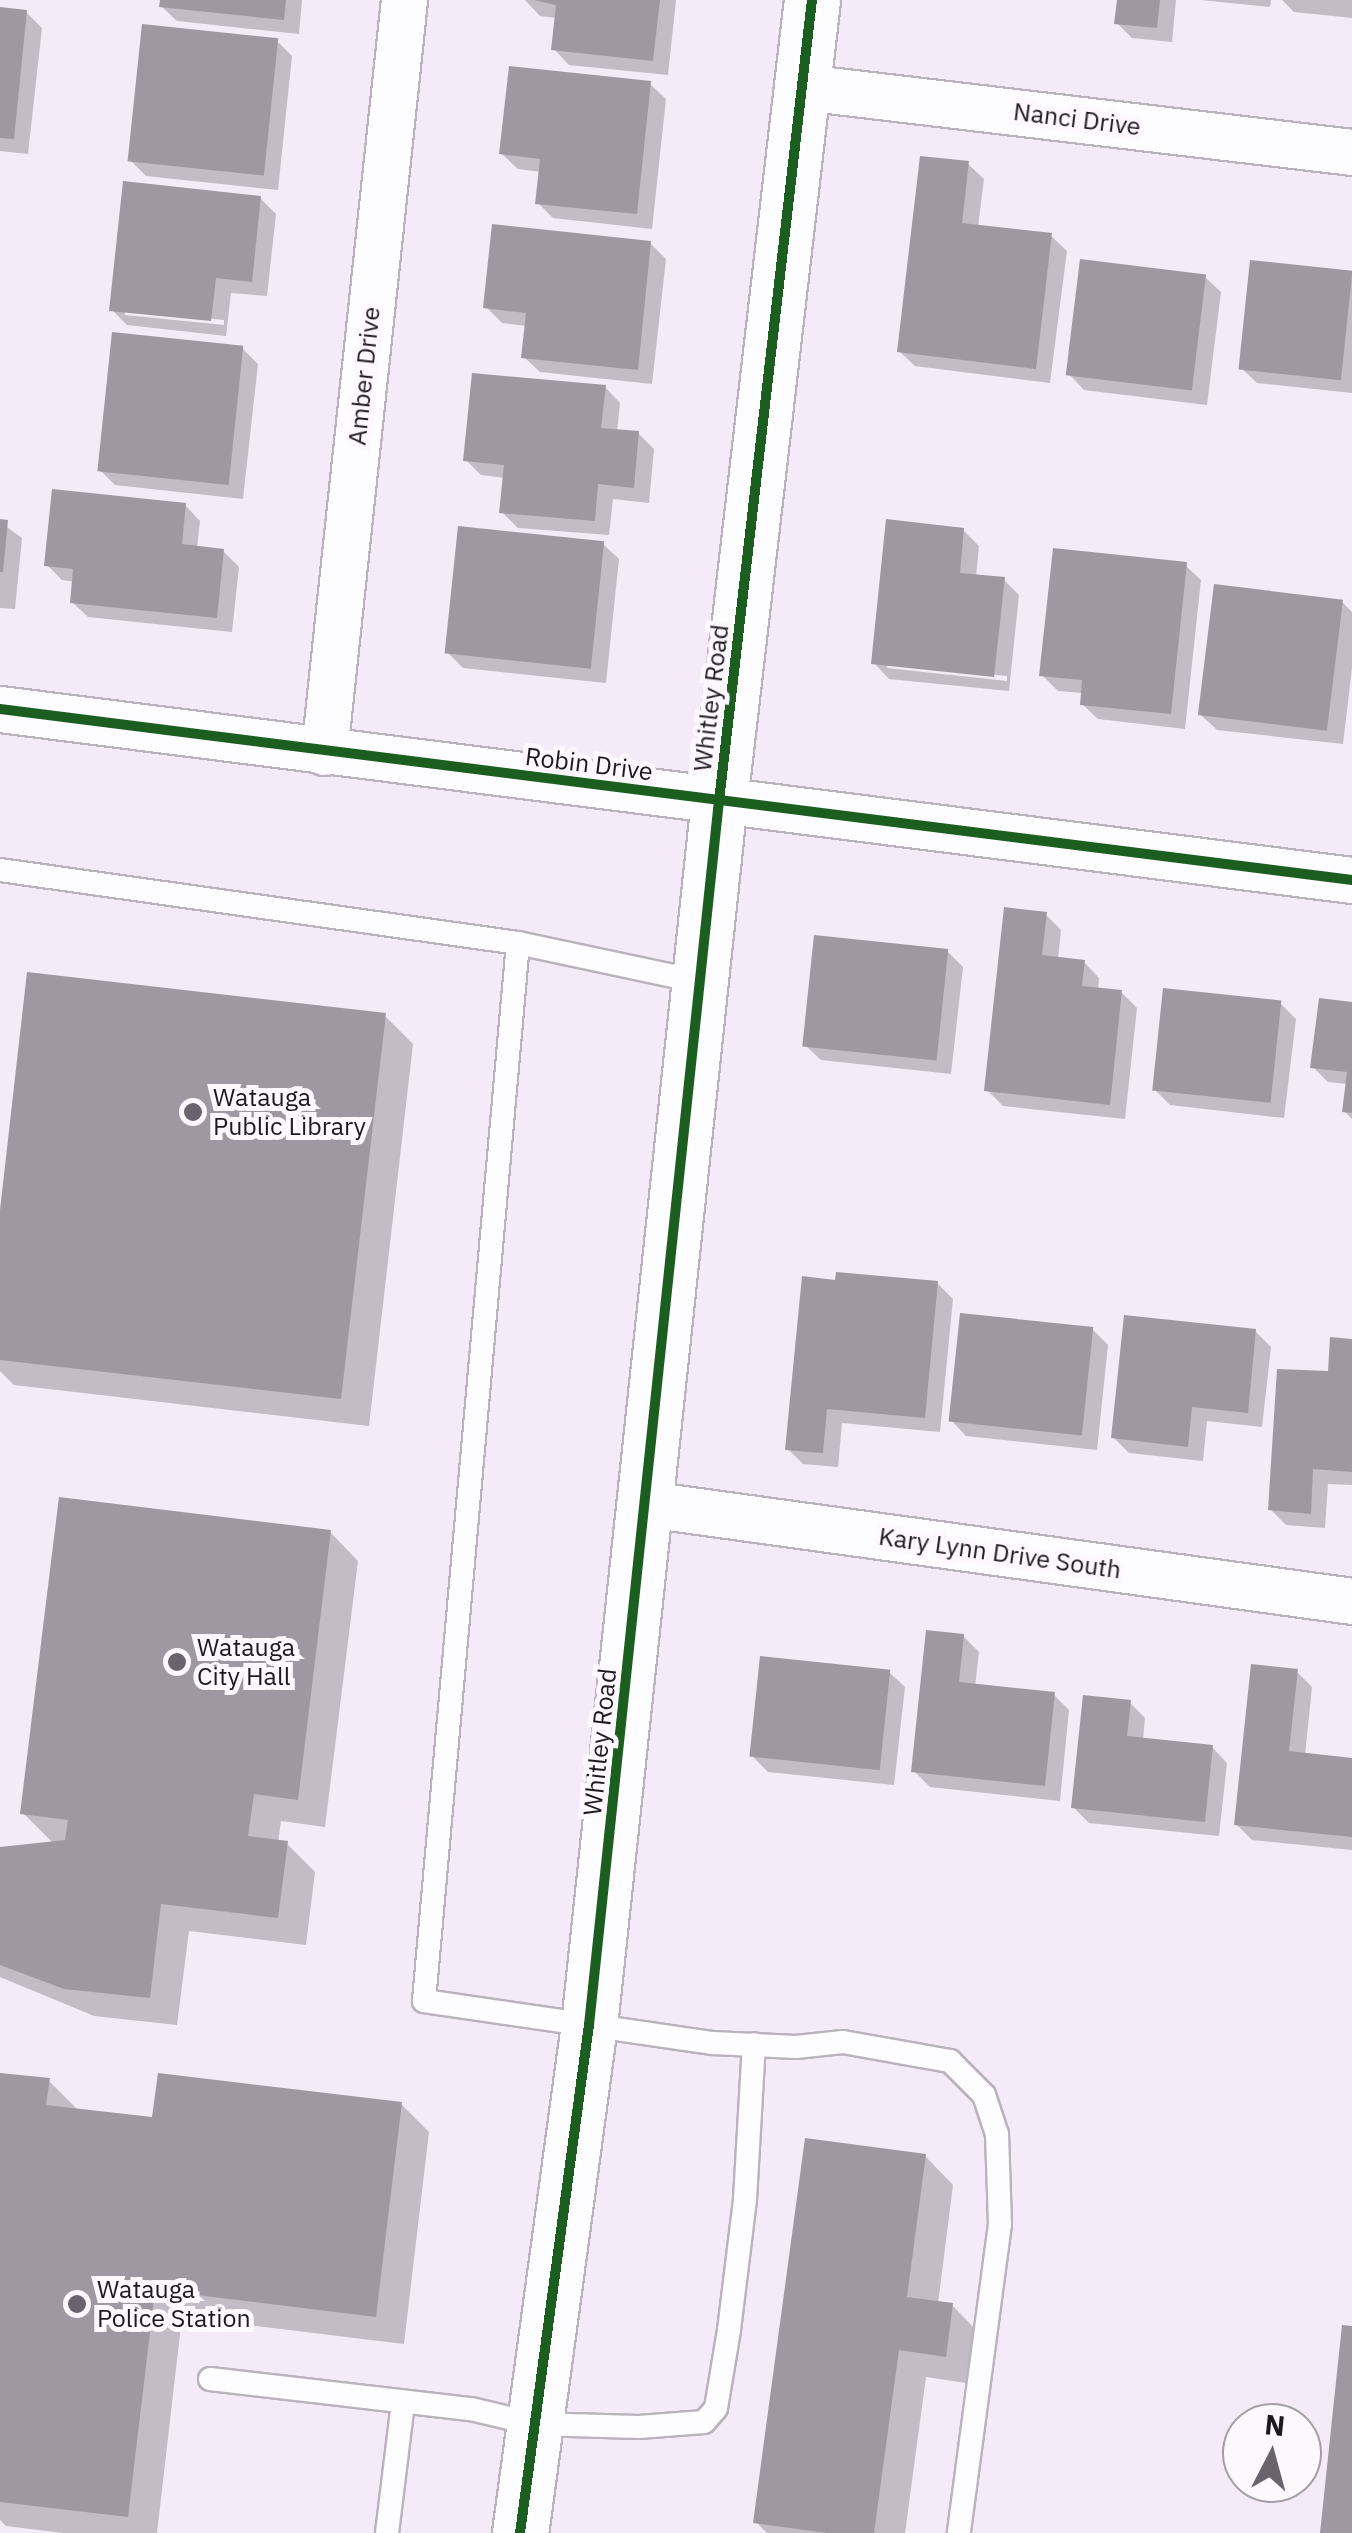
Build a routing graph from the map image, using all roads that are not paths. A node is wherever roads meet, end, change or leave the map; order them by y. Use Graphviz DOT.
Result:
graph roads {
  1 [pos="404,0"];
  2 [pos="812,0"];
  3 [pos="803,87"];
  4 [pos="1352,152"];
  5 [pos="0,709"];
  6 [pos="324,752"];
  7 [pos="719,801"];
  8 [pos="0,870"];
  9 [pos="1352,880"];
  10 [pos="518,943"];
  11 [pos="703,982"];
  12 [pos="647,1504"];
  13 [pos="1352,1600"];
  14 [pos="588,2025"];
  15 [pos="754,2044"];
  16 [pos="210,2378"];
  17 [pos="402,2402"];
  18 [pos="534,2424"];
  19 [pos="387,2533"];
  20 [pos="520,2533"];
  21 [pos="959,2533"];
  1 -- 6 [label="street, Amber Drive"];
  2 -- 3 [label="street, Whitley Road"];
  3 -- 4 [label="street, Nanci Drive"];
  3 -- 7 [label="street, Whitley Road"];
  5 -- 6 [label="street, Robin Drive"];
  6 -- 7 [label="street, Robin Drive"];
  7 -- 9 [label="street, Robin Drive"];
  7 -- 11 [label="street, Whitley Road"];
  8 -- 10 [label="lane"];
  10 -- 11 [label="lane"];
  10 -- 14 [label="lane"];
  11 -- 12 [label="street, Whitley Road"];
  12 -- 13 [label="street, Kary Lynn Drive South"];
  12 -- 14 [label="street, Whitley Road"];
  14 -- 15 [label="lane"];
  14 -- 18 [label="street, Whitley Road"];
  15 -- 18 [label="lane"];
  15 -- 21 [label="lane"];
  16 -- 17 [label="lane"];
  17 -- 18 [label="lane"];
  17 -- 19 [label="lane"];
  18 -- 20 [label="street, Whitley Road"];
}
